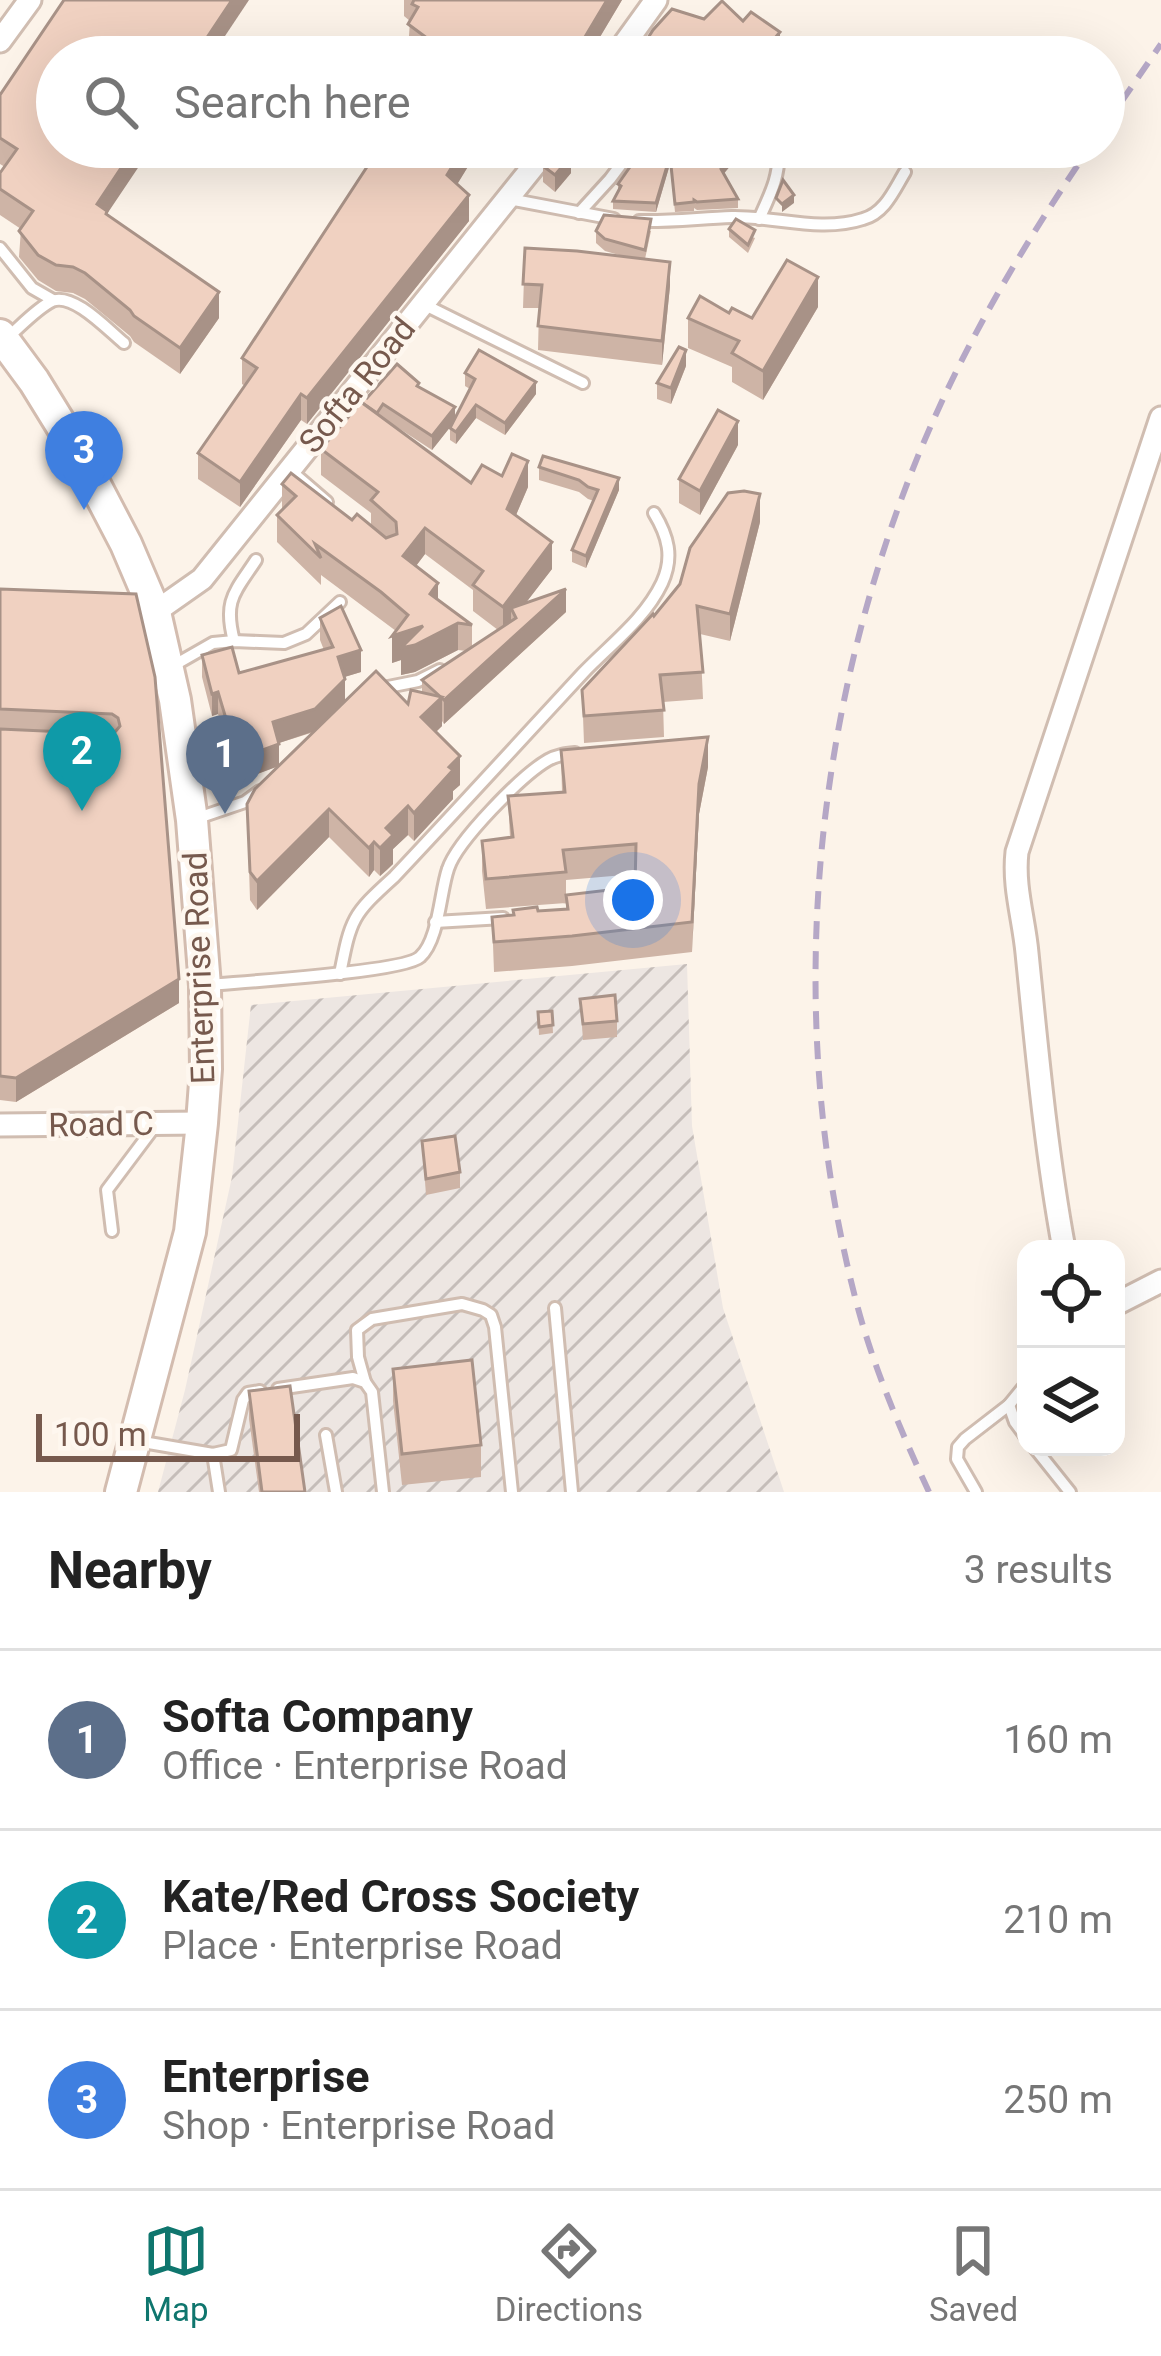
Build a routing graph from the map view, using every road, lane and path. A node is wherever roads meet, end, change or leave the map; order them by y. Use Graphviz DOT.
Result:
graph roads {
  1 [pos="30,0"];
  2 [pos="656,0"];
  3 [pos="630,36"];
  4 [pos="0,41"];
  5 [pos="533,168"];
  6 [pos="618,168"];
  7 [pos="779,168"];
  8 [pos="905,172"];
  9 [pos="509,199"];
  10 [pos="579,213"];
  11 [pos="759,219"];
  12 [pos="0,248"];
  13 [pos="53,301"];
  14 [pos="423,304"];
  15 [pos="2,337"];
  16 [pos="124,343"];
  17 [pos="584,383"];
  18 [pos="1161,418"];
  19 [pos="289,469"];
  20 [pos="339,512"];
  21 [pos="654,514"];
  22 [pos="256,560"];
  23 [pos="340,602"];
  24 [pos="155,613"];
  25 [pos="233,640"];
  26 [pos="446,667"];
  27 [pos="168,668"];
  28 [pos="365,695"];
  29 [pos="591,752"];
  30 [pos="275,780"];
  31 [pos="192,820"];
  32 [pos="520,917"];
  33 [pos="435,922"];
  34 [pos="340,974"];
  35 [pos="205,986"];
  36 [pos="202,1123"];
  37 [pos="157,1124"];
  38 [pos="0,1125"];
  39 [pos="112,1231"];
  40 [pos="1063,1240"];
  41 [pos="1161,1281"];
  42 [pos="1125,1299"];
  43 [pos="555,1308"];
  44 [pos="365,1382"];
  45 [pos="1017,1396"];
  46 [pos="1010,1405"];
  47 [pos="1017,1425"];
  48 [pos="326,1435"];
  49 [pos="134,1440"];
  50 [pos="213,1454"];
  51 [pos="1041,1456"];
  52 [pos="121,1492"];
  53 [pos="219,1492"];
  54 [pos="335,1492"];
  55 [pos="383,1492"];
  56 [pos="512,1492"];
  57 [pos="572,1492"];
  58 [pos="976,1492"];
  59 [pos="1070,1492"];
  1 -- 4 [label="street"];
  2 -- 3 [label="street"];
  5 -- 9 [label="street, Softa Road"];
  6 -- 10 [label="lane"];
  7 -- 11 [label="lane"];
  8 -- 11 [label="lane"];
  9 -- 10 [label="lane"];
  9 -- 14 [label="street, Softa Road"];
  10 -- 11 [label="lane"];
  12 -- 13 [label="lane"];
  13 -- 15 [label="lane"];
  13 -- 16 [label="lane"];
  14 -- 17 [label="lane"];
  14 -- 19 [label="street, Softa Road"];
  15 -- 24 [label="main road, Enterprise Road"];
  18 -- 40 [label="street"];
  19 -- 20 [label="lane"];
  19 -- 24 [label="street, Softa Road"];
  21 -- 34 [label="lane"];
  22 -- 25 [label="lane"];
  23 -- 25 [label="lane"];
  24 -- 27 [label="main road, Enterprise Road"];
  25 -- 27 [label="lane"];
  26 -- 28 [label="lane"];
  27 -- 31 [label="main road, Enterprise Road"];
  29 -- 33 [label="lane"];
  30 -- 31 [label="lane"];
  31 -- 35 [label="main road, Enterprise Road"];
  32 -- 33 [label="lane"];
  33 -- 34 [label="lane"];
  34 -- 35 [label="lane"];
  35 -- 36 [label="main road, Enterprise Road"];
  36 -- 37 [label="street, Road C"];
  36 -- 49 [label="main road, Enterprise Road"];
  37 -- 38 [label="street, Road C"];
  37 -- 39 [label="lane"];
  41 -- 42 [label="street"];
  43 -- 57 [label="lane"];
  44 -- 50 [label="lane"];
  44 -- 55 [label="lane"];
  44 -- 56 [label="lane"];
  45 -- 46 [label="lane"];
  46 -- 47 [label="lane"];
  46 -- 58 [label="lane"];
  48 -- 54 [label="lane"];
  49 -- 50 [label="lane"];
  49 -- 52 [label="main road, Enterprise Road"];
  50 -- 53 [label="lane"];
  51 -- 59 [label="lane"];
}
